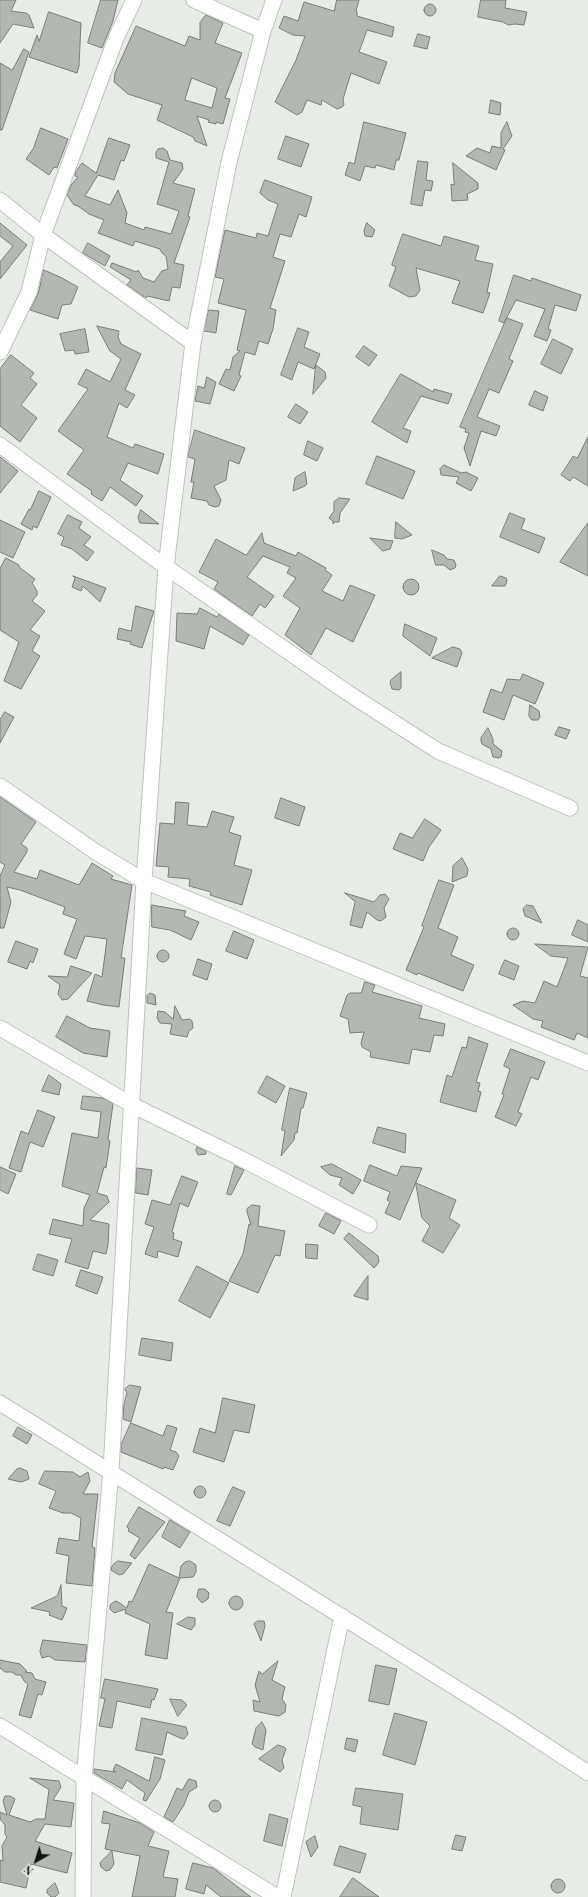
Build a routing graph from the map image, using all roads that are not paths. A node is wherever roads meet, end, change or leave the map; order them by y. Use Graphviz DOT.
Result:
graph roads {
  1 [pos="134,0"];
  2 [pos="194,0"];
  3 [pos="274,0"];
  4 [pos="263,31"];
  5 [pos="0,200"];
  6 [pos="43,235"];
  7 [pos="193,343"];
  8 [pos="0,352"];
  9 [pos="0,445"];
  10 [pos="166,567"];
  11 [pos="0,786"];
  12 [pos="570,808"];
  13 [pos="144,881"];
  14 [pos="0,1028"];
  15 [pos="588,1063"];
  16 [pos="132,1105"];
  17 [pos="369,1225"];
  18 [pos="0,1403"];
  19 [pos="111,1471"];
  20 [pos="342,1616"];
  21 [pos="0,1726"];
  22 [pos="588,1773"];
  23 [pos="84,1780"];
  24 [pos="83,1897"];
  25 [pos="276,1897"];
  26 [pos="282,1897"];
  1 -- 6 [label="street"];
  2 -- 4 [label="street"];
  3 -- 4 [label="street"];
  4 -- 7 [label="street"];
  5 -- 6 [label="street"];
  6 -- 7 [label="street"];
  6 -- 8 [label="street"];
  7 -- 10 [label="street"];
  9 -- 10 [label="street"];
  10 -- 12 [label="street"];
  10 -- 13 [label="street"];
  11 -- 13 [label="street"];
  13 -- 15 [label="street"];
  13 -- 16 [label="street"];
  14 -- 16 [label="street"];
  16 -- 17 [label="street"];
  16 -- 19 [label="street"];
  18 -- 19 [label="street"];
  19 -- 20 [label="street"];
  19 -- 23 [label="street"];
  20 -- 22 [label="street"];
  20 -- 26 [label="street"];
  21 -- 23 [label="street"];
  23 -- 24 [label="street"];
  23 -- 25 [label="street"];
}
